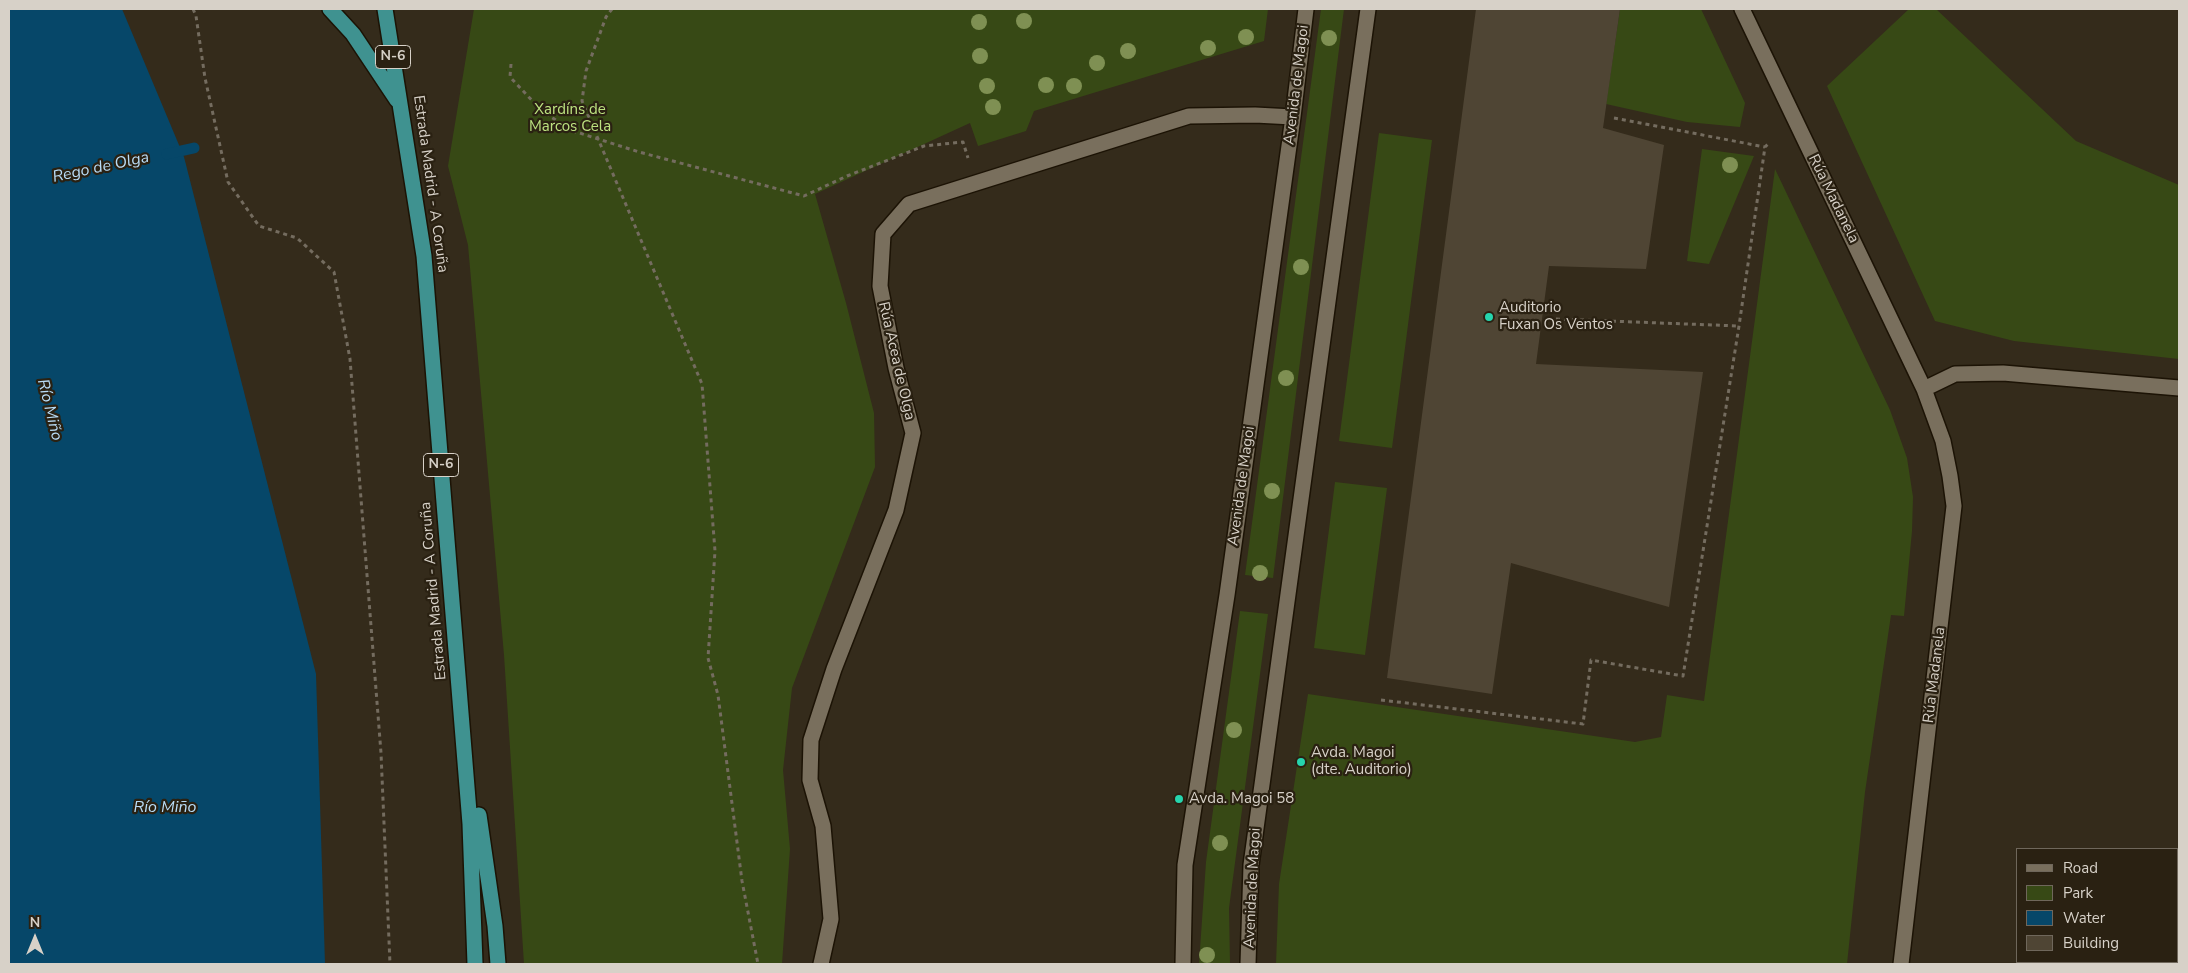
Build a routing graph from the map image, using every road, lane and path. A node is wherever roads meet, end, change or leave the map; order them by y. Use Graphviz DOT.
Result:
graph roads {
  1 [pos="193,9"];
  2 [pos="330,9"];
  3 [pos="386,9"];
  4 [pos="612,9"];
  5 [pos="1306,9"];
  6 [pos="1368,9"];
  7 [pos="1742,9"];
  8 [pos="511,64"];
  9 [pos="401,105"];
  10 [pos="1293,118"];
  11 [pos="1614,118"];
  12 [pos="599,139"];
  13 [pos="1770,142"];
  14 [pos="1764,148"];
  15 [pos="968,161"];
  16 [pos="1556,319"];
  17 [pos="1739,326"];
  18 [pos="2179,388"];
  19 [pos="1924,389"];
  20 [pos="458,673"];
  21 [pos="1381,700"];
  22 [pos="390,964"];
  23 [pos="475,964"];
  24 [pos="498,964"];
  25 [pos="758,964"];
  26 [pos="821,964"];
  27 [pos="1183,964"];
  28 [pos="1248,964"];
  29 [pos="1901,964"];
  1 -- 22 [label="path"];
  2 -- 9 [label="highway"];
  3 -- 9 [label="highway, Estrada Madrid - A Coruña / N-6"];
  4 -- 12 [label="path"];
  5 -- 10 [label="street, Avenida de Magoi"];
  6 -- 28 [label="street, Avenida de Magoi"];
  7 -- 19 [label="street, Rúa Madanela"];
  8 -- 12 [label="path"];
  9 -- 20 [label="highway, Estrada Madrid - A Coruña / N-6"];
  10 -- 26 [label="street, Rúa Acea de Olga"];
  10 -- 27 [label="street, Avenida de Magoi"];
  11 -- 14 [label="path"];
  12 -- 15 [label="path"];
  12 -- 25 [label="path"];
  13 -- 14 [label="path"];
  14 -- 17 [label="path"];
  16 -- 17 [label="path"];
  17 -- 21 [label="path"];
  18 -- 19 [label="street"];
  19 -- 29 [label="street, Rúa Madanela"];
  20 -- 23 [label="highway, Estrada Madrid - A Coruña / N-6"];
  20 -- 24 [label="highway"];
}
